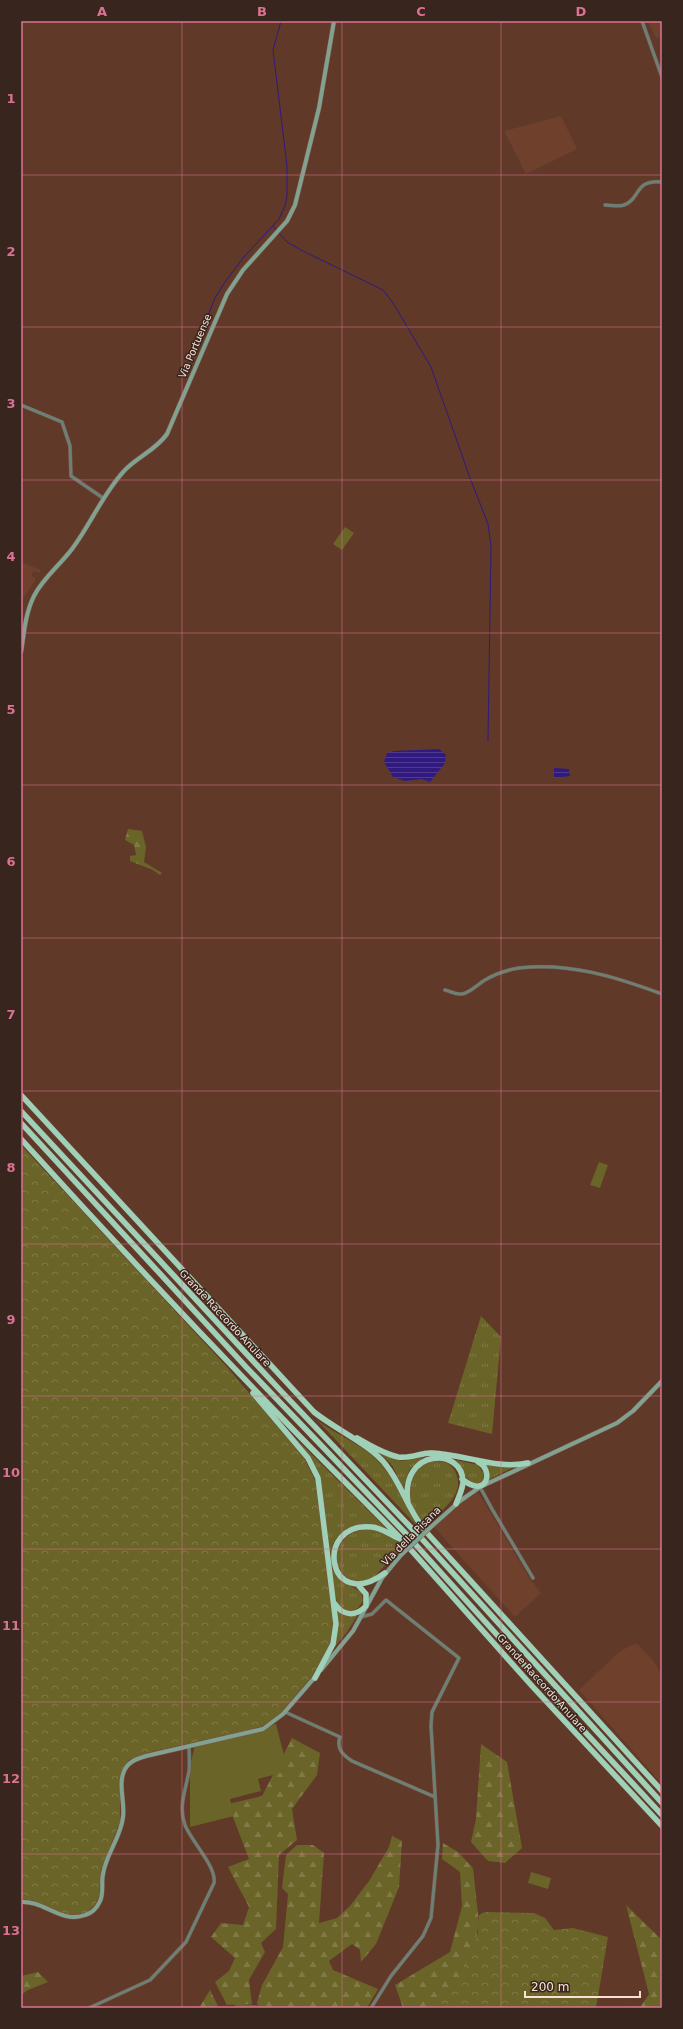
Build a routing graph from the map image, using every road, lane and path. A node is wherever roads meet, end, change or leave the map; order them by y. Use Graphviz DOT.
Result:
graph roads {
  1 [pos="334,21"];
  2 [pos="642,21"];
  3 [pos="661,71"];
  4 [pos="662,77"];
  5 [pos="662,182"];
  6 [pos="605,205"];
  7 [pos="21,405"];
  8 [pos="103,498"];
  9 [pos="21,652"];
  10 [pos="444,990"];
  11 [pos="662,994"];
  12 [pos="21,1095"];
  13 [pos="21,1111"];
  14 [pos="21,1123"];
  15 [pos="21,1139"];
  16 [pos="220,1353"];
  17 [pos="662,1381"];
  18 [pos="325,1420"];
  19 [pos="475,1460"];
  20 [pos="528,1463"];
  21 [pos="462,1479"];
  22 [pos="480,1486"];
  23 [pos="456,1504"];
  24 [pos="409,1507"];
  25 [pos="402,1540"];
  26 [pos="385,1573"];
  27 [pos="533,1578"];
  28 [pos="358,1585"];
  29 [pos="335,1603"];
  30 [pos="366,1606"];
  31 [pos="361,1617"];
  32 [pos="315,1678"];
  33 [pos="285,1712"];
  34 [pos="189,1746"];
  35 [pos="662,1791"];
  36 [pos="435,1797"];
  37 [pos="662,1803"];
  38 [pos="662,1815"];
  39 [pos="662,1826"];
  40 [pos="21,1902"];
  41 [pos="89,2008"];
  42 [pos="372,2008"];
  1 -- 8 [label="main road, Via Portuense"];
  2 -- 3 [label="street"];
  3 -- 4 [label="street"];
  5 -- 6 [label="street"];
  7 -- 8 [label="street"];
  8 -- 9 [label="main road, Via Portuense"];
  10 -- 11 [label="street"];
  12 -- 18 [label="highway, Grande Raccordo Anulare"];
  13 -- 37 [label="highway, Grande Raccordo Anulare"];
  14 -- 38 [label="highway, Grande Raccordo Anulare"];
  15 -- 16 [label="highway"];
  16 -- 25 [label="highway"];
  16 -- 29 [label="highway"];
  17 -- 20 [label="main road, Via della Pisana"];
  18 -- 19 [label="highway"];
  18 -- 24 [label="highway, Grande Raccordo Anulare"];
  19 -- 20 [label="highway"];
  19 -- 22 [label="highway"];
  20 -- 22 [label="main road, Via della Pisana"];
  21 -- 22 [label="highway"];
  21 -- 23 [label="highway"];
  21 -- 24 [label="highway"];
  22 -- 23 [label="main road, Via della Pisana"];
  22 -- 27 [label="street"];
  23 -- 26 [label="main road, Via della Pisana, bridge"];
  24 -- 35 [label="highway, Grande Raccordo Anulare"];
  25 -- 28 [label="highway"];
  25 -- 39 [label="highway, Grande Raccordo Anulare"];
  26 -- 28 [label="highway"];
  26 -- 30 [label="main road, Via della Pisana"];
  28 -- 30 [label="highway"];
  29 -- 30 [label="highway"];
  29 -- 32 [label="highway"];
  30 -- 31 [label="main road, Via della Pisana"];
  31 -- 32 [label="main road, Via della Pisana"];
  31 -- 36 [label="street"];
  32 -- 33 [label="main road, Via della Pisana"];
  33 -- 34 [label="main road, Via della Pisana"];
  33 -- 36 [label="street"];
  34 -- 40 [label="main road, Via della Pisana"];
  34 -- 41 [label="street"];
  36 -- 42 [label="street"];
}
